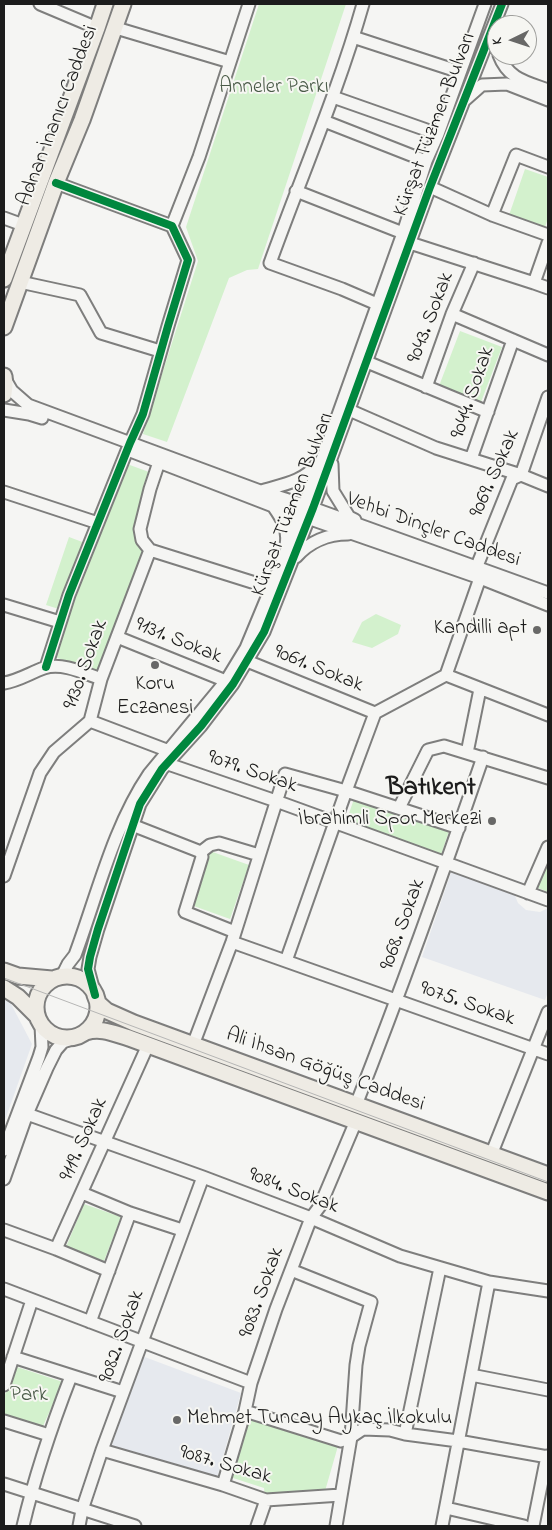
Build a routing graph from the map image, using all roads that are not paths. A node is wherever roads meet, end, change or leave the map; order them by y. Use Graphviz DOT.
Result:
graph roads {
  1 [pos="40,4"];
  2 [pos="105,4"];
  3 [pos="123,4"];
  4 [pos="249,4"];
  5 [pos="363,4"];
  6 [pos="485,4"];
  7 [pos="97,28"];
  8 [pos="116,28"];
  9 [pos="353,37"];
  10 [pos="487,40"];
  11 [pos="230,62"];
  12 [pos="503,65"];
  13 [pos="460,72"];
  14 [pos="548,90"];
  15 [pos="333,97"];
  16 [pos="548,100"];
  17 [pos="464,101"];
  18 [pos="324,120"];
  19 [pos="438,134"];
  20 [pos="426,161"];
  21 [pos="548,167"];
  22 [pos="56,182"];
  23 [pos="430,187"];
  24 [pos="296,191"];
  25 [pos="492,215"];
  26 [pos="4,218"];
  27 [pos="24,226"];
  28 [pos="172,226"];
  29 [pos="403,233"];
  30 [pos="548,235"];
  31 [pos="548,242"];
  32 [pos="410,243"];
  33 [pos="474,263"];
  34 [pos="4,278"];
  35 [pos="20,282"];
  36 [pos="534,283"];
  37 [pos="548,288"];
  38 [pos="377,304"];
  39 [pos="452,314"];
  40 [pos="4,327"];
  41 [pos="513,340"];
  42 [pos="160,351"];
  43 [pos="548,355"];
  44 [pos="367,362"];
  45 [pos="4,383"];
  46 [pos="426,387"];
  47 [pos="548,396"];
  48 [pos="4,410"];
  49 [pos="349,410"];
  50 [pos="488,412"];
  51 [pos="543,428"];
  52 [pos="128,446"];
  53 [pos="328,456"];
  54 [pos="160,458"];
  55 [pos="471,460"];
  56 [pos="521,475"];
  57 [pos="548,486"];
  58 [pos="260,491"];
  59 [pos="4,492"];
  60 [pos="273,506"];
  61 [pos="307,511"];
  62 [pos="98,523"];
  63 [pos="367,527"];
  64 [pos="354,534"];
  65 [pos="150,550"];
  66 [pos="287,562"];
  67 [pos="479,572"];
  68 [pos="271,588"];
  69 [pos="548,593"];
  70 [pos="4,604"];
  71 [pos="548,605"];
  72 [pos="60,622"];
  73 [pos="117,638"];
  74 [pos="247,661"];
  75 [pos="46,667"];
  76 [pos="446,675"];
  77 [pos="101,679"];
  78 [pos="226,681"];
  79 [pos="4,683"];
  80 [pos="480,689"];
  81 [pos="375,713"];
  82 [pos="548,715"];
  83 [pos="90,721"];
  84 [pos="168,751"];
  85 [pos="467,753"];
  86 [pos="483,757"];
  87 [pos="168,764"];
  88 [pos="548,778"];
  89 [pos="346,790"];
  90 [pos="276,800"];
  91 [pos="399,808"];
  92 [pos="334,822"];
  93 [pos="132,824"];
  94 [pos="459,828"];
  95 [pos="201,852"];
  96 [pos="547,854"];
  97 [pos="259,855"];
  98 [pos="447,864"];
  99 [pos="4,875"];
  100 [pos="528,893"];
  101 [pos="548,900"];
  102 [pos="234,937"];
  103 [pos="286,961"];
  104 [pos="4,972"];
  105 [pos="57,978"];
  106 [pos="4,988"];
  107 [pos="95,995"];
  108 [pos="397,1000"];
  109 [pos="548,1012"];
  110 [pos="38,1020"];
  111 [pos="82,1034"];
  112 [pos="148,1045"];
  113 [pos="193,1045"];
  114 [pos="534,1048"];
  115 [pos="548,1054"];
  116 [pos="356,1105"];
  117 [pos="27,1114"];
  118 [pos="356,1121"];
  119 [pos="104,1142"];
  120 [pos="4,1150"];
  121 [pos="491,1155"];
  122 [pos="548,1176"];
  123 [pos="202,1177"];
  124 [pos="4,1179"];
  125 [pos="548,1192"];
  126 [pos="82,1193"];
  127 [pos="130,1213"];
  128 [pos="311,1218"];
  129 [pos="4,1230"];
  130 [pos="182,1230"];
  131 [pos="56,1249"];
  132 [pos="440,1268"];
  133 [pos="291,1270"];
  134 [pos="109,1271"];
  135 [pos="489,1282"];
  136 [pos="4,1289"];
  137 [pos="548,1291"];
  138 [pos="32,1300"];
  139 [pos="90,1322"];
  140 [pos="141,1341"];
  141 [pos="13,1357"];
  142 [pos="471,1374"];
  143 [pos="71,1376"];
  144 [pos="251,1383"];
  145 [pos="4,1385"];
  146 [pos="548,1390"];
  147 [pos="123,1392"];
  148 [pos="245,1411"];
  149 [pos="4,1421"];
  150 [pos="405,1434"];
  151 [pos="49,1435"];
  152 [pos="351,1437"];
  153 [pos="458,1441"];
  154 [pos="102,1450"];
  155 [pos="547,1456"];
  156 [pos="4,1484"];
  157 [pos="222,1485"];
  158 [pos="30,1493"];
  159 [pos="341,1495"];
  160 [pos="266,1500"];
  161 [pos="446,1508"];
  162 [pos="82,1510"];
  163 [pos="23,1526"];
  164 [pos="79,1526"];
  165 [pos="135,1526"];
  166 [pos="257,1526"];
  167 [pos="336,1526"];
  168 [pos="442,1526"];
  169 [pos="524,1526"];
  170 [pos="533,1526"];
  1 -- 7 [label="street"];
  2 -- 7 [label="main road, Adnan İnanıcı Caddesi"];
  3 -- 8 [label="main road, Adnan İnanıcı Caddesi"];
  4 -- 11 [label="street"];
  5 -- 9 [label="street"];
  6 -- 13 [label="street, Kürşat Tüzmen Bulvarı"];
  7 -- 27 [label="main road, Adnan İnanıcı Caddesi"];
  8 -- 11 [label="street"];
  8 -- 22 [label="main road, Adnan İnanıcı Caddesi"];
  9 -- 13 [label="street"];
  9 -- 15 [label="street"];
  10 -- 17 [label="street, Kürşat Tüzmen Bulvarı"];
  11 -- 28 [label="street"];
  12 -- 14 [label="street"];
  13 -- 19 [label="street, Kürşat Tüzmen Bulvarı"];
  15 -- 18 [label="street"];
  15 -- 19 [label="street"];
  16 -- 17 [label="street"];
  17 -- 23 [label="street, Kürşat Tüzmen Bulvarı"];
  18 -- 20 [label="street"];
  18 -- 24 [label="street"];
  19 -- 20 [label="street, Kürşat Tüzmen Bulvarı"];
  20 -- 29 [label="street, Kürşat Tüzmen Bulvarı"];
  21 -- 25 [label="street"];
  22 -- 28 [label="street"];
  22 -- 35 [label="main road, Adnan İnanıcı Caddesi"];
  23 -- 25 [label="street"];
  23 -- 32 [label="street, Kürşat Tüzmen Bulvarı"];
  24 -- 29 [label="street"];
  24 -- 38 [label="street"];
  25 -- 30 [label="street"];
  26 -- 27 [label="street"];
  27 -- 34 [label="main road, Adnan İnanıcı Caddesi"];
  28 -- 42 [label="street"];
  29 -- 38 [label="street, Kürşat Tüzmen Bulvarı"];
  31 -- 36 [label="street"];
  32 -- 33 [label="street"];
  32 -- 44 [label="street, Kürşat Tüzmen Bulvarı"];
  33 -- 36 [label="street"];
  33 -- 39 [label="street, 9043. Sokak"];
  35 -- 40 [label="main road, Adnan İnanıcı Caddesi"];
  35 -- 42 [label="street"];
  36 -- 37 [label="street"];
  38 -- 53 [label="street, Kürşat Tüzmen Bulvarı"];
  39 -- 41 [label="street"];
  39 -- 46 [label="street, 9043. Sokak"];
  41 -- 43 [label="street"];
  41 -- 50 [label="street, 9044. Sokak"];
  42 -- 52 [label="street"];
  44 -- 46 [label="street"];
  44 -- 49 [label="street, Kürşat Tüzmen Bulvarı"];
  45 -- 52 [label="street"];
  46 -- 50 [label="street"];
  47 -- 51 [label="street, 9069. Sokak"];
  48 -- 52 [label="street"];
  49 -- 53 [label="street, Kürşat Tüzmen Bulvarı"];
  49 -- 55 [label="street"];
  50 -- 55 [label="street, 9044. Sokak"];
  51 -- 56 [label="street, 9069. Sokak"];
  52 -- 54 [label="street"];
  52 -- 62 [label="street"];
  53 -- 58 [label="street"];
  53 -- 61 [label="street, Kürşat Tüzmen Bulvarı"];
  53 -- 63 [label="street"];
  54 -- 58 [label="street"];
  54 -- 60 [label="street"];
  54 -- 65 [label="street"];
  55 -- 56 [label="street"];
  56 -- 57 [label="street"];
  56 -- 67 [label="street, 9069. Sokak"];
  58 -- 61 [label="street"];
  59 -- 62 [label="street"];
  60 -- 61 [label="street"];
  60 -- 66 [label="street"];
  61 -- 63 [label="street, Vehbi Dinçler Caddesi"];
  61 -- 64 [label="street"];
  61 -- 66 [label="street, Kürşat Tüzmen Bulvarı"];
  62 -- 72 [label="street"];
  63 -- 67 [label="street, Vehbi Dinçler Caddesi"];
  64 -- 66 [label="street"];
  64 -- 67 [label="street"];
  65 -- 68 [label="street"];
  65 -- 73 [label="street, 9130. Sokak"];
  66 -- 68 [label="street, Kürşat Tüzmen Bulvarı"];
  66 -- 74 [label="street, Kürşat Tüzmen Bulvarı"];
  67 -- 69 [label="street, Vehbi Dinçler Caddesi"];
  67 -- 71 [label="street"];
  67 -- 76 [label="street, 9069. Sokak"];
  68 -- 78 [label="street, Kürşat Tüzmen Bulvarı"];
  70 -- 72 [label="street"];
  72 -- 75 [label="street"];
  73 -- 77 [label="street, 9130. Sokak"];
  73 -- 78 [label="street, 9131. Sokak"];
  74 -- 81 [label="street, 9061. Sokak"];
  74 -- 87 [label="street, Kürşat Tüzmen Bulvarı"];
  75 -- 77 [label="street"];
  75 -- 79 [label="street"];
  76 -- 80 [label="street"];
  76 -- 81 [label="street"];
  77 -- 83 [label="street, 9130. Sokak"];
  78 -- 84 [label="street, Kürşat Tüzmen Bulvarı"];
  80 -- 82 [label="street"];
  80 -- 85 [label="street"];
  81 -- 89 [label="street"];
  83 -- 84 [label="street"];
  83 -- 99 [label="street, 9130. Sokak"];
  84 -- 105 [label="street, Kürşat Tüzmen Bulvarı"];
  85 -- 86 [label="street"];
  85 -- 91 [label="street"];
  86 -- 88 [label="street"];
  86 -- 94 [label="street, 9068. Sokak"];
  87 -- 90 [label="street, 9079. Sokak"];
  87 -- 93 [label="street, Kürşat Tüzmen Bulvarı"];
  89 -- 90 [label="street"];
  89 -- 91 [label="street"];
  89 -- 92 [label="street"];
  90 -- 92 [label="street, 9079. Sokak"];
  90 -- 97 [label="street"];
  91 -- 94 [label="street"];
  92 -- 98 [label="street, 9079. Sokak"];
  92 -- 103 [label="street"];
  93 -- 95 [label="street"];
  93 -- 107 [label="street, Kürşat Tüzmen Bulvarı"];
  94 -- 98 [label="street, 9068. Sokak"];
  95 -- 97 [label="street"];
  95 -- 102 [label="street, 9075. Sokak"];
  96 -- 100 [label="street"];
  97 -- 102 [label="street"];
  98 -- 100 [label="street, 9079. Sokak"];
  98 -- 108 [label="street, 9068. Sokak"];
  100 -- 101 [label="street, 9079. Sokak"];
  102 -- 103 [label="street, 9075. Sokak"];
  102 -- 113 [label="street"];
  103 -- 108 [label="street, 9075. Sokak"];
  104 -- 105 [label="main road"];
  105 -- 107 [label="main road"];
  105 -- 110 [label="main road"];
  106 -- 110 [label="main road"];
  107 -- 111 [label="main road"];
  107 -- 113 [label="main road, Ali İhsan Göğüş Caddesi"];
  108 -- 114 [label="street, 9075. Sokak"];
  108 -- 116 [label="street, 9068. Sokak"];
  109 -- 114 [label="street"];
  110 -- 111 [label="main road"];
  110 -- 120 [label="street"];
  111 -- 112 [label="main road, Ali İhsan Göğüş Caddesi"];
  111 -- 117 [label="street"];
  112 -- 118 [label="main road, Ali İhsan Göğüş Caddesi"];
  112 -- 119 [label="street, 9119. Sokak"];
  113 -- 116 [label="main road, Ali İhsan Göğüş Caddesi"];
  114 -- 115 [label="street, 9075. Sokak"];
  114 -- 121 [label="street"];
  116 -- 121 [label="main road, Ali İhsan Göğüş Caddesi"];
  117 -- 119 [label="street, 9084. Sokak"];
  117 -- 124 [label="street"];
  118 -- 125 [label="main road, Ali İhsan Göğüş Caddesi"];
  118 -- 128 [label="street, 9083. Sokak"];
  119 -- 123 [label="street, 9084. Sokak"];
  119 -- 126 [label="street, 9119. Sokak"];
  121 -- 122 [label="main road, Ali İhsan Göğüş Caddesi"];
  123 -- 128 [label="street, 9084. Sokak"];
  123 -- 130 [label="street, 9082. Sokak"];
  126 -- 127 [label="street"];
  126 -- 131 [label="street, 9119. Sokak"];
  127 -- 130 [label="street"];
  127 -- 134 [label="street"];
  128 -- 132 [label="street, 9084. Sokak"];
  128 -- 133 [label="street, 9083. Sokak"];
  129 -- 131 [label="street"];
  130 -- 140 [label="street, 9082. Sokak"];
  131 -- 134 [label="street"];
  132 -- 135 [label="street, 9084. Sokak"];
  132 -- 150 [label="street"];
  133 -- 144 [label="street, 9083. Sokak"];
  133 -- 152 [label="street"];
  134 -- 139 [label="street"];
  135 -- 137 [label="street, 9084. Sokak"];
  135 -- 142 [label="street"];
  136 -- 138 [label="street"];
  138 -- 139 [label="street"];
  138 -- 141 [label="street"];
  139 -- 140 [label="street"];
  140 -- 144 [label="street"];
  140 -- 147 [label="street, 9082. Sokak"];
  141 -- 143 [label="street"];
  141 -- 145 [label="street"];
  142 -- 146 [label="street"];
  142 -- 153 [label="street"];
  143 -- 147 [label="street"];
  143 -- 151 [label="street"];
  144 -- 148 [label="street, 9083. Sokak"];
  147 -- 154 [label="street, 9082. Sokak"];
  148 -- 152 [label="street"];
  148 -- 157 [label="street, 9083. Sokak"];
  149 -- 151 [label="street"];
  150 -- 152 [label="street"];
  150 -- 153 [label="street"];
  151 -- 158 [label="street"];
  152 -- 159 [label="street"];
  153 -- 155 [label="street"];
  153 -- 161 [label="street"];
  154 -- 157 [label="street, 9087. Sokak"];
  154 -- 162 [label="street, 9082. Sokak"];
  155 -- 170 [label="street"];
  156 -- 158 [label="street"];
  157 -- 160 [label="street, 9087. Sokak"];
  158 -- 162 [label="street"];
  158 -- 163 [label="street"];
  159 -- 160 [label="street, 9087. Sokak"];
  159 -- 167 [label="street"];
  160 -- 166 [label="street"];
  161 -- 168 [label="street"];
  161 -- 169 [label="street"];
  162 -- 164 [label="street, 9082. Sokak"];
  162 -- 165 [label="street"];
}
